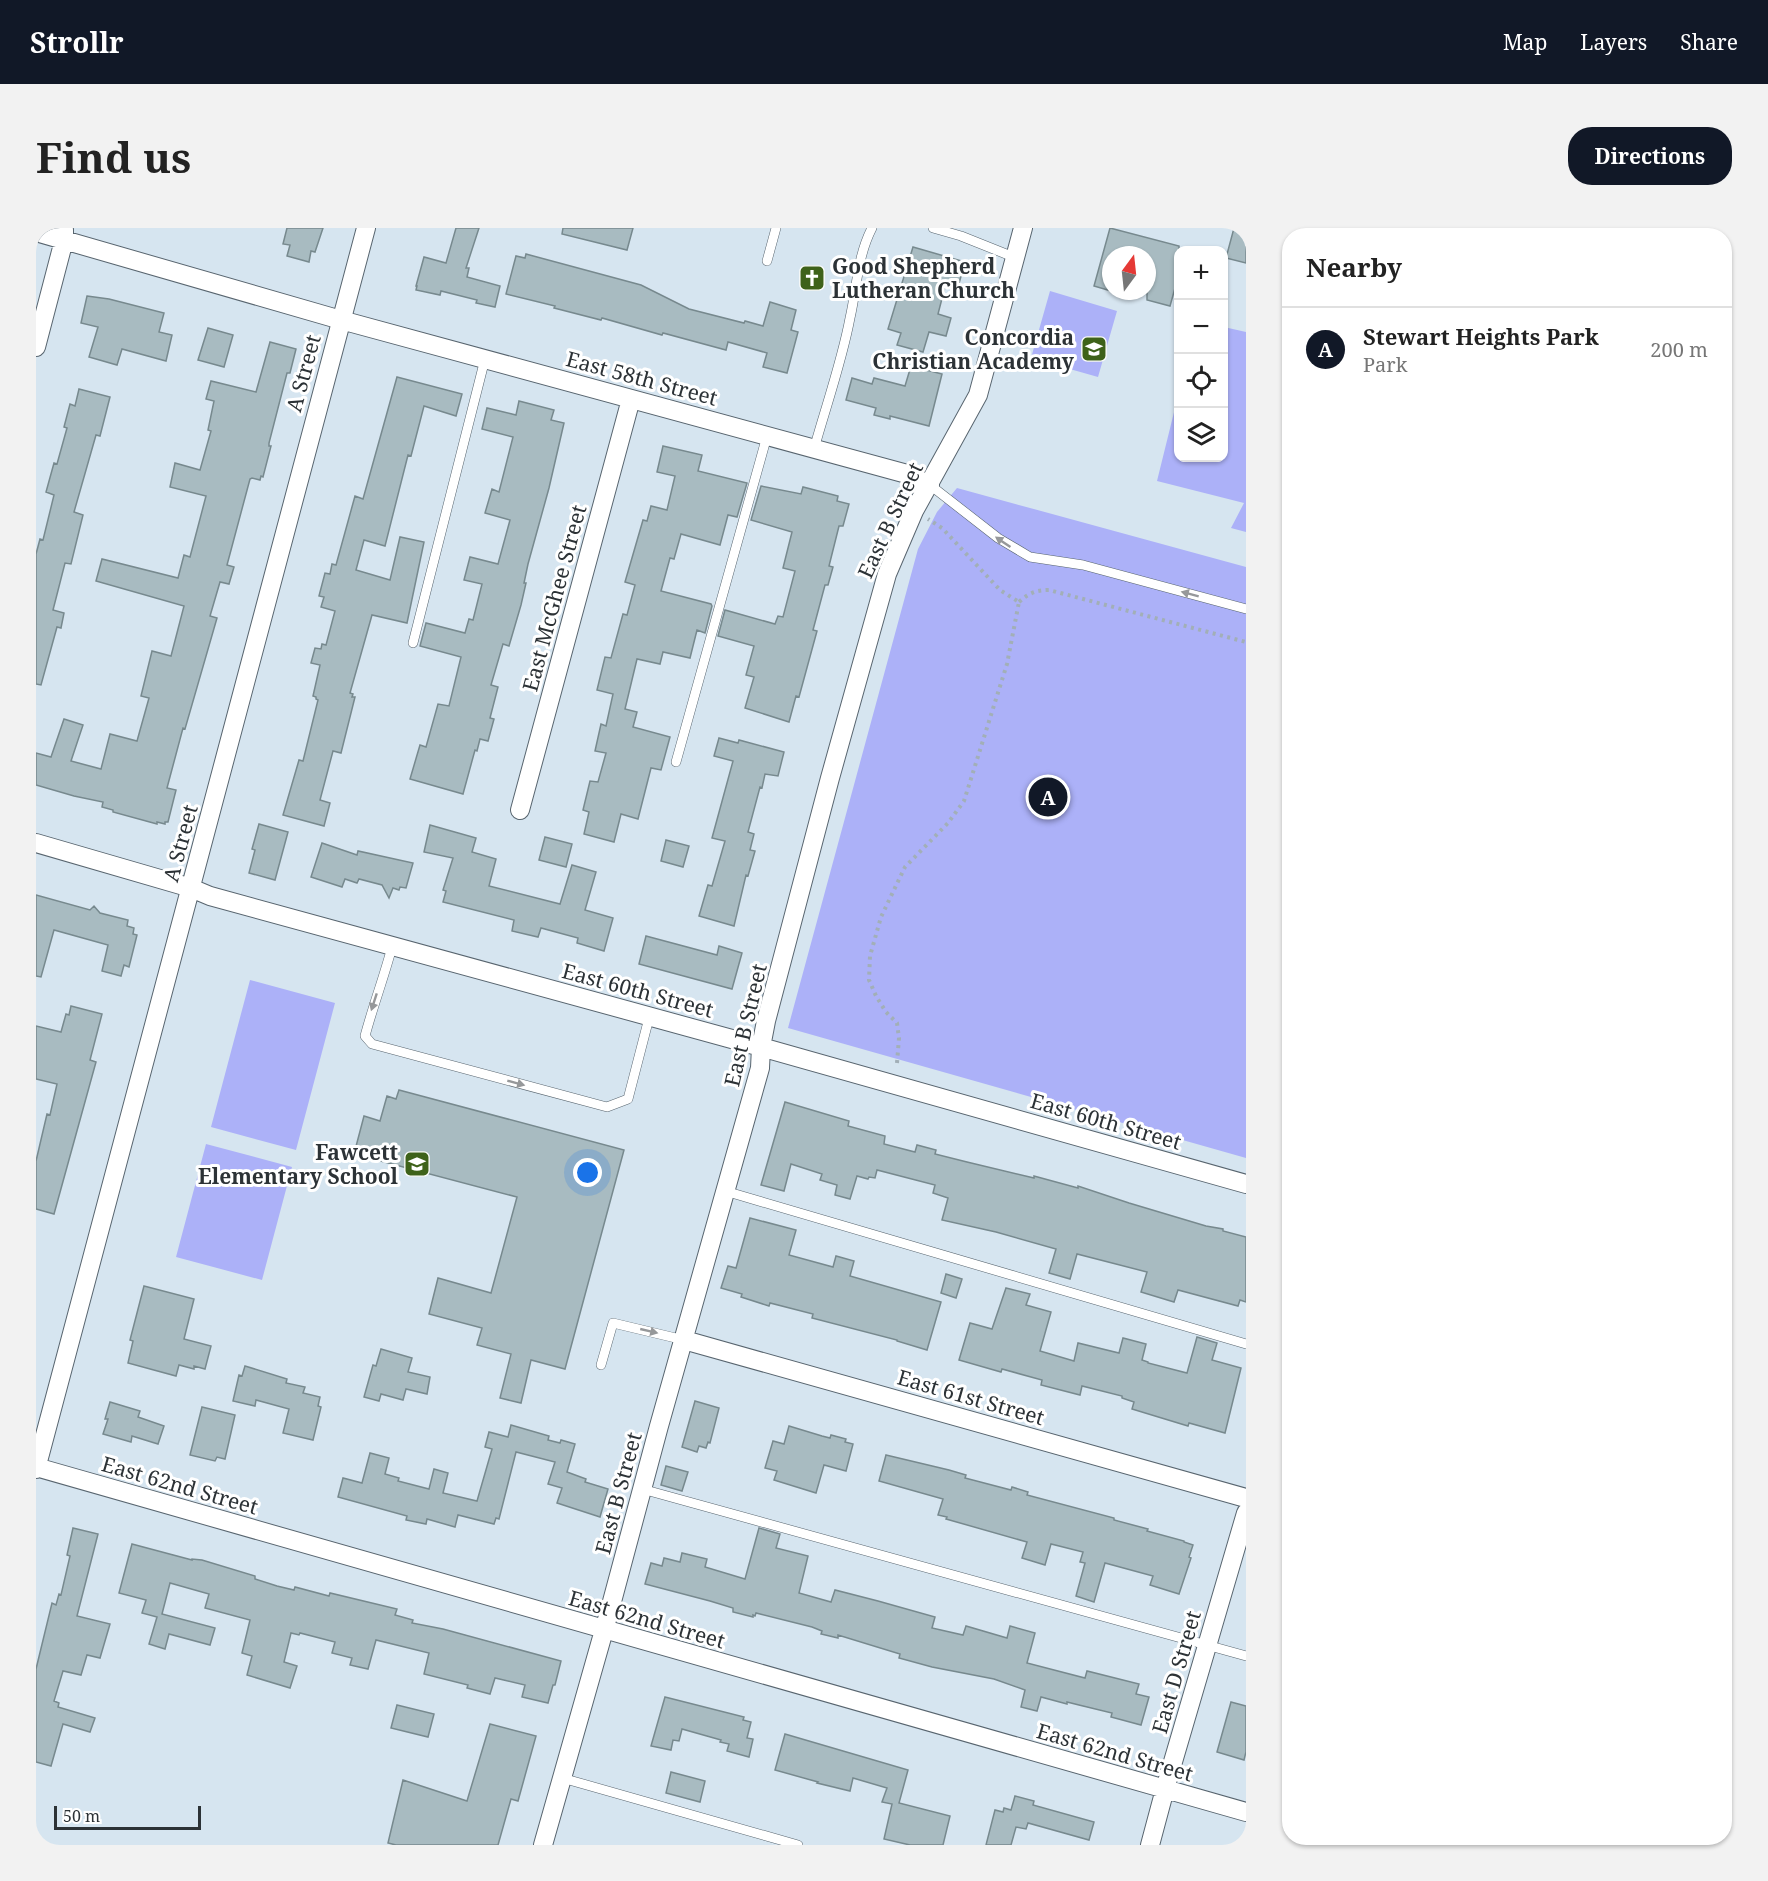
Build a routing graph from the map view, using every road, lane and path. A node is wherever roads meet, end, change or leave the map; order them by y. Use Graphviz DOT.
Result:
graph roads {
  1 [pos="366,228"];
  2 [pos="776,228"];
  3 [pos="872,228"];
  4 [pos="933,228"];
  5 [pos="1023,228"];
  6 [pos="36,232"];
  7 [pos="64,234"];
  8 [pos="1016,258"];
  9 [pos="766,261"];
  10 [pos="341,320"];
  11 [pos="36,347"];
  12 [pos="484,359"];
  13 [pos="631,399"];
  14 [pos="767,436"];
  15 [pos="814,449"];
  16 [pos="930,485"];
  17 [pos="914,511"];
  18 [pos="1019,602"];
  19 [pos="1246,609"];
  20 [pos="1246,642"];
  21 [pos="413,643"];
  22 [pos="676,762"];
  23 [pos="520,810"];
  24 [pos="36,843"];
  25 [pos="191,888"];
  26 [pos="392,946"];
  27 [pos="649,1017"];
  28 [pos="761,1047"];
  29 [pos="897,1063"];
  30 [pos="1246,1184"];
  31 [pos="725,1191"];
  32 [pos="684,1340"];
  33 [pos="1246,1344"];
  34 [pos="601,1365"];
  35 [pos="36,1468"];
  36 [pos="642,1489"];
  37 [pos="1246,1498"];
  38 [pos="1246,1513"];
  39 [pos="604,1630"];
  40 [pos="1207,1645"];
  41 [pos="1246,1656"];
  42 [pos="562,1778"];
  43 [pos="1165,1789"];
  44 [pos="1246,1812"];
  45 [pos="543,1845"];
  46 [pos="798,1845"];
  47 [pos="1150,1845"];
  1 -- 10 [label="street, A Street"];
  2 -- 9 [label="lane"];
  3 -- 15 [label="lane"];
  4 -- 8 [label="lane"];
  5 -- 8 [label="street, East B Street"];
  6 -- 7 [label="street, East 58th Street"];
  7 -- 10 [label="street, East 58th Street"];
  7 -- 11 [label="street"];
  8 -- 16 [label="street, East B Street"];
  10 -- 12 [label="street, East 58th Street"];
  10 -- 25 [label="street, A Street"];
  12 -- 13 [label="street, East 58th Street"];
  12 -- 21 [label="lane"];
  13 -- 14 [label="street, East 58th Street"];
  13 -- 23 [label="street, East McGhee Street"];
  14 -- 15 [label="street, East 58th Street"];
  14 -- 22 [label="lane"];
  15 -- 16 [label="street, East 58th Street"];
  16 -- 17 [label="street, East B Street"];
  19 -- 16 [label="lane, one-way"];
  17 -- 18 [label="path"];
  17 -- 28 [label="street, East B Street"];
  18 -- 20 [label="path"];
  18 -- 29 [label="path"];
  24 -- 25 [label="street, East 60th Street"];
  25 -- 26 [label="street, East 60th Street"];
  25 -- 35 [label="street, A Street"];
  26 -- 27 [label="street, East 60th Street"];
  26 -- 27 [label="lane, one-way"];
  27 -- 28 [label="street, East 60th Street"];
  28 -- 30 [label="street, East 60th Street"];
  28 -- 31 [label="street, East B Street"];
  31 -- 32 [label="street, East B Street"];
  31 -- 33 [label="lane"];
  34 -- 32 [label="lane, one-way"];
  32 -- 36 [label="street, East B Street"];
  32 -- 37 [label="street, East 61st Street"];
  35 -- 39 [label="street, East 62nd Street"];
  36 -- 39 [label="street, East B Street"];
  36 -- 40 [label="lane"];
  38 -- 40 [label="street, East D Street"];
  39 -- 42 [label="street, East B Street"];
  39 -- 43 [label="street, East 62nd Street"];
  40 -- 41 [label="lane"];
  40 -- 43 [label="street, East D Street"];
  42 -- 45 [label="street, East B Street"];
  42 -- 46 [label="lane"];
  43 -- 44 [label="street, East 62nd Street"];
  43 -- 47 [label="street, East D Street"];
}
